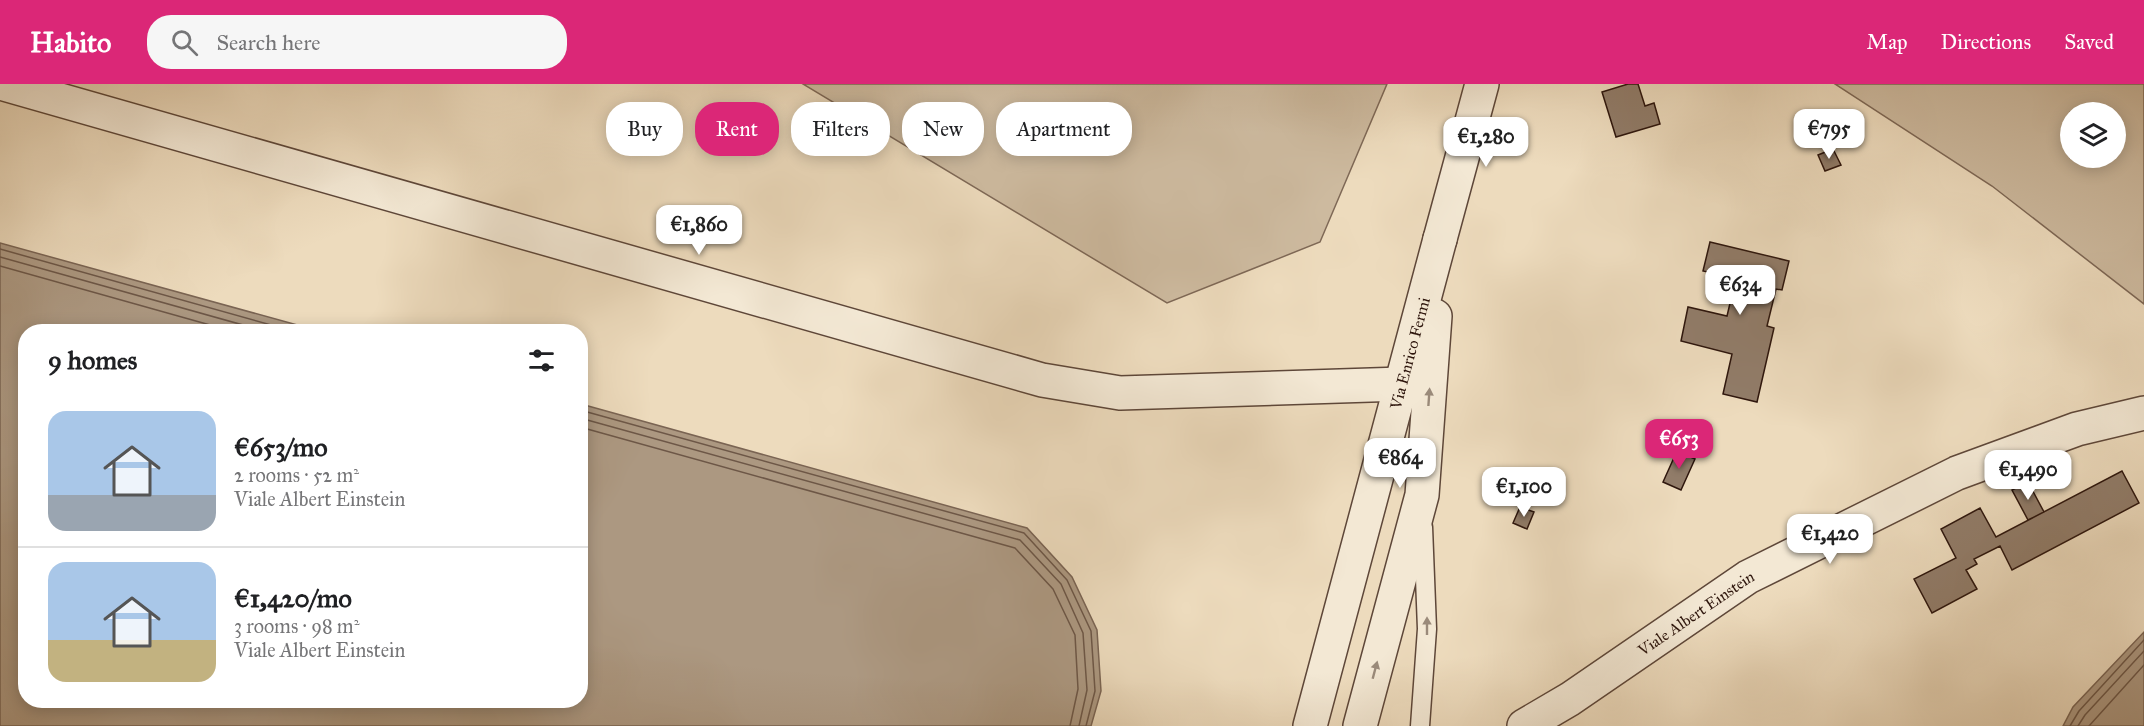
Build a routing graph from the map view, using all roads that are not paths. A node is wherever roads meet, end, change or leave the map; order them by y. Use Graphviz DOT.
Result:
graph roads {
  1 [pos="3,84"];
  2 [pos="1482,84"];
  3 [pos="1440,239"];
  4 [pos="1402,384"];
  5 [pos="2144,413"];
  6 [pos="1422,495"];
  7 [pos="1310,726"];
  8 [pos="1360,726"];
  9 [pos="1420,726"];
  10 [pos="1524,726"];
  1 -- 4 [label="street"];
  2 -- 3 [label="street, Via Enrico Fermi"];
  3 -- 4 [label="street, Via Enrico Fermi"];
  6 -- 3 [label="street, one-way"];
  4 -- 7 [label="street, Via Enrico Fermi"];
  5 -- 10 [label="street, Viale Albert Einstein"];
  8 -- 6 [label="street, one-way"];
  9 -- 6 [label="lane, one-way"];
}
